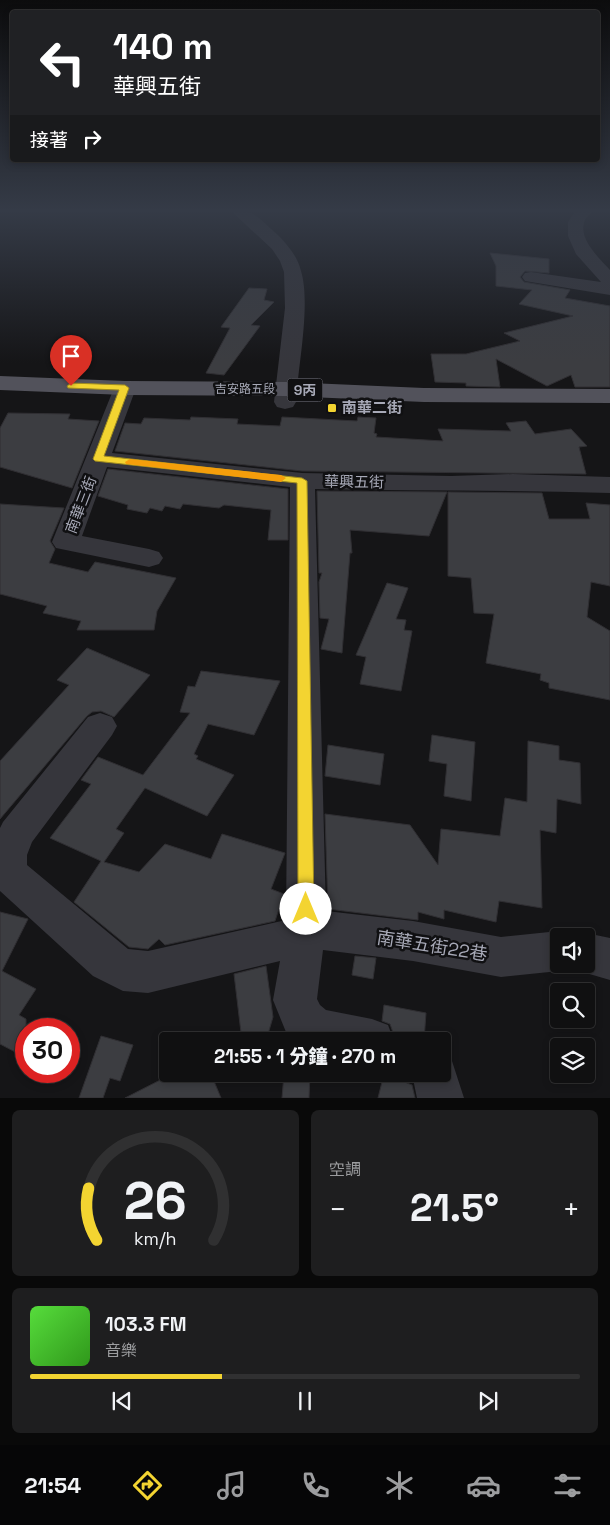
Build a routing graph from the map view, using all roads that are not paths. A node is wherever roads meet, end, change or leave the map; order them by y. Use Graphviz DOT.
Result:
graph roads {
  1 [pos="289,261"];
  2 [pos="592,261"];
  3 [pos="531,277"];
  4 [pos="610,281"];
  5 [pos="610,289"];
  6 [pos="0,383"];
  7 [pos="122,394"];
  8 [pos="0,395"];
  9 [pos="286,396"];
  10 [pos="610,396"];
  11 [pos="610,408"];
  12 [pos="98,459"];
  13 [pos="302,481"];
  14 [pos="610,485"];
  15 [pos="149,558"];
  16 [pos="100,726"];
  17 [pos="305,932"];
  18 [pos="550,952"];
  19 [pos="595,956"];
  20 [pos="610,960"];
  21 [pos="322,1032"];
  22 [pos="437,1082"];
  23 [pos="440,1098"];
  1 -- 9 [label="street"];
  2 -- 4 [label="street"];
  3 -- 5 [label="street"];
  6 -- 7 [label="main road, 吉安路五段 / 9丙"];
  7 -- 8 [label="main road, 吉安路五段 / 9丙"];
  7 -- 9 [label="main road, 吉安路五段 / 9丙"];
  7 -- 12 [label="street, 南華三街"];
  9 -- 10 [label="main road, 吉安路五段 / 9丙"];
  9 -- 11 [label="main road, 吉安路五段 / 9丙"];
  12 -- 13 [label="street, 華興五街"];
  12 -- 15 [label="street, 南華三街"];
  13 -- 14 [label="street, 華興五街"];
  13 -- 17 [label="street"];
  16 -- 17 [label="street, 南華五街22巷"];
  17 -- 18 [label="street, 南華五街22巷"];
  17 -- 21 [label="street"];
  19 -- 20 [label="street"];
  22 -- 23 [label="street"];
}
